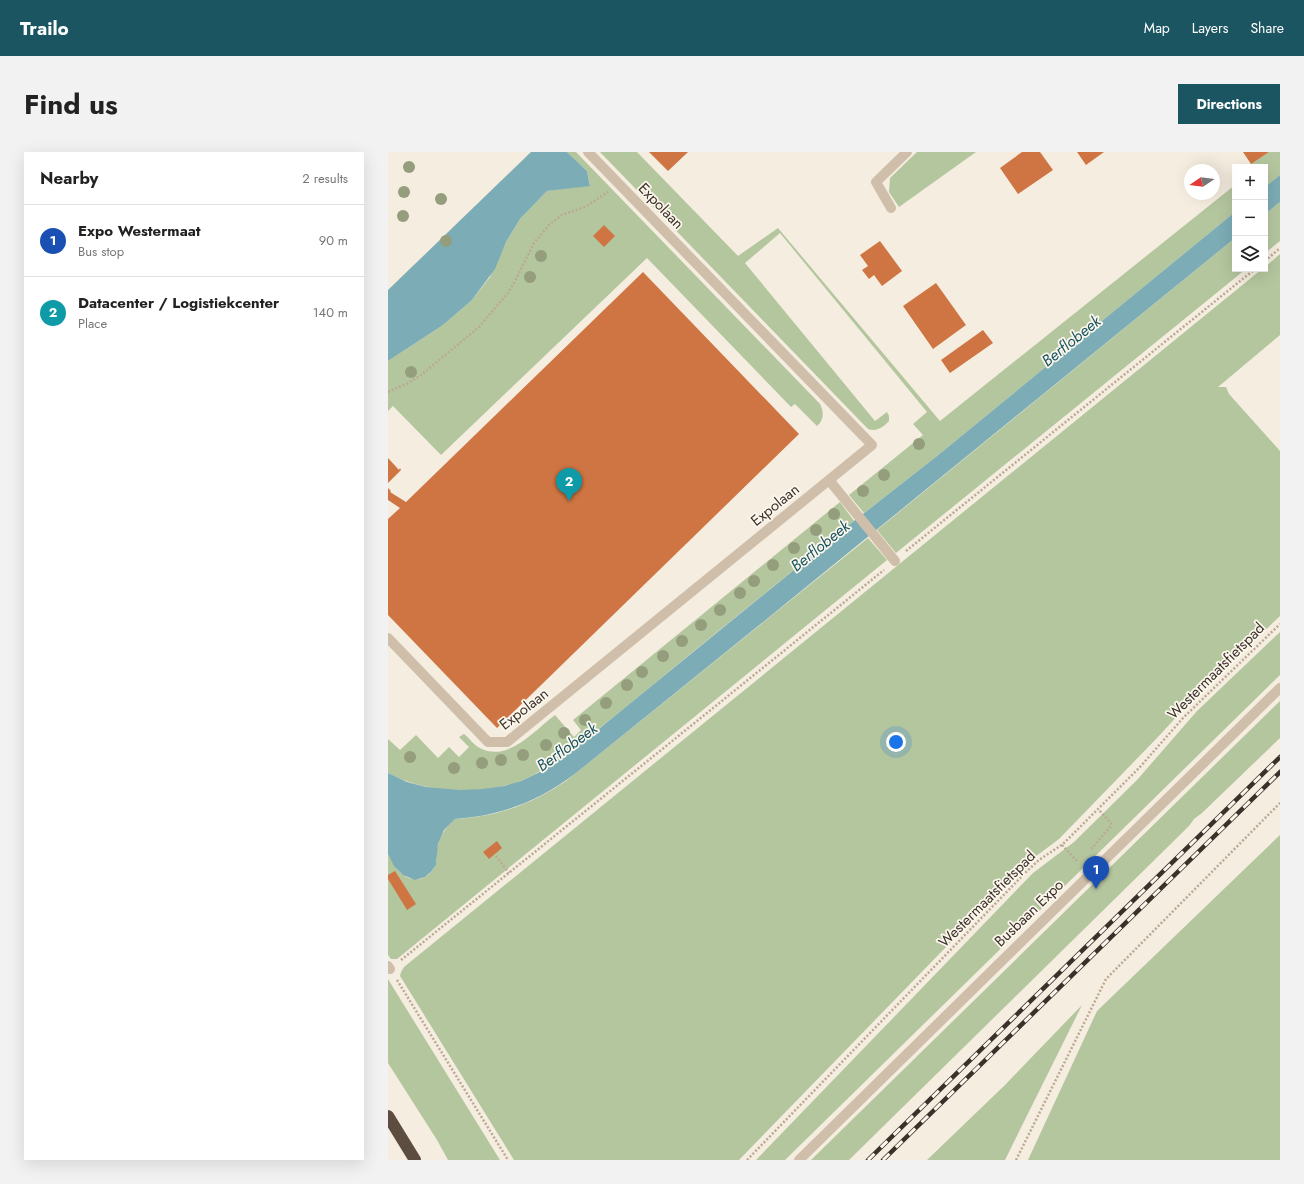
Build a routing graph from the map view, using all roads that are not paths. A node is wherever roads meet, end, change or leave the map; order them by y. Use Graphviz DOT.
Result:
graph roads {
  1 [pos="588,152"];
  2 [pos="907,152"];
  3 [pos="891,208"];
  4 [pos="829,480"];
  5 [pos="895,561"];
  6 [pos="388,638"];
  7 [pos="1280,688"];
  8 [pos="388,1116"];
  9 [pos="415,1160"];
  10 [pos="799,1160"];
  1 -- 4 [label="street, Expolaan"];
  2 -- 3 [label="street"];
  4 -- 5 [label="street"];
  4 -- 6 [label="street, Expolaan"];
  7 -- 10 [label="street, Busbaan Expo"];
  8 -- 9 [label="highway"];
}
